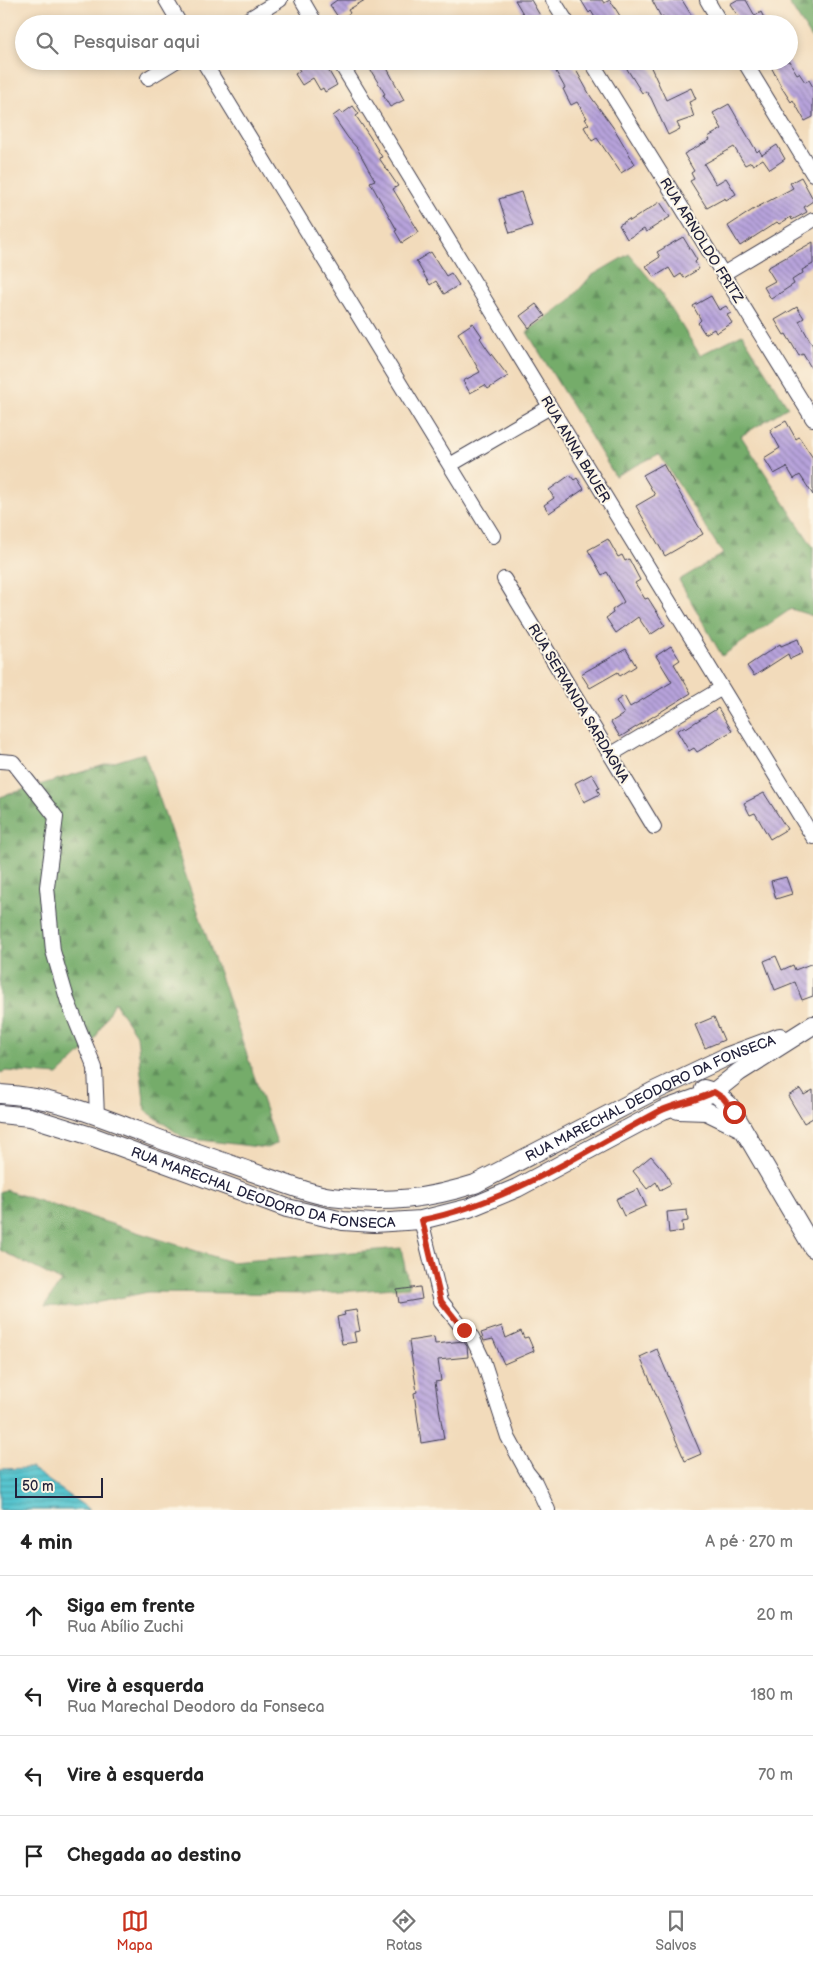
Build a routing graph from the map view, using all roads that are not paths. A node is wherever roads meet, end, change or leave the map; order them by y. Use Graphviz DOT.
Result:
graph roads {
  1 [pos="166,0"];
  2 [pos="280,0"];
  3 [pos="302,0"];
  4 [pos="553,0"];
  5 [pos="707,0"];
  6 [pos="175,15"];
  7 [pos="255,15"];
  8 [pos="311,15"];
  9 [pos="562,15"];
  10 [pos="716,15"];
  11 [pos="161,70"];
  12 [pos="209,70"];
  13 [pos="344,70"];
  14 [pos="597,70"];
  15 [pos="749,70"];
  16 [pos="148,78"];
  17 [pos="813,174"];
  18 [pos="813,220"];
  19 [pos="723,274"];
  20 [pos="550,407"];
  21 [pos="813,419"];
  22 [pos="450,465"];
  23 [pos="493,536"];
  24 [pos="504,579"];
  25 [pos="722,688"];
  26 [pos="610,755"];
  27 [pos="0,761"];
  28 [pos="654,827"];
  29 [pos="813,837"];
  30 [pos="813,1025"];
  31 [pos="726,1057"];
  32 [pos="739,1072"];
  33 [pos="652,1092"];
  34 [pos="714,1092"];
  35 [pos="0,1094"];
  36 [pos="663,1110"];
  37 [pos="0,1114"];
  38 [pos="97,1116"];
  39 [pos="741,1126"];
  40 [pos="90,1136"];
  41 [pos="418,1198"];
  42 [pos="422,1220"];
  43 [pos="813,1248"];
  44 [pos="548,1510"];
  1 -- 6 [label="street"];
  2 -- 7 [label="street"];
  3 -- 8 [label="street"];
  4 -- 9 [label="street"];
  5 -- 10 [label="street"];
  11 -- 16 [label="street"];
  12 -- 22 [label="street"];
  13 -- 20 [label="street, RUA ANNA BAUER"];
  14 -- 19 [label="street, RUA ARNOLDO FRITZ"];
  15 -- 17 [label="street"];
  18 -- 19 [label="street"];
  19 -- 21 [label="street, RUA ARNOLDO FRITZ"];
  20 -- 22 [label="street"];
  20 -- 25 [label="street, RUA ANNA BAUER"];
  22 -- 23 [label="street"];
  24 -- 26 [label="street, RUA SERVANDA SARDAGNA"];
  25 -- 26 [label="street"];
  25 -- 29 [label="street, RUA ANNA BAUER"];
  26 -- 28 [label="street, RUA SERVANDA SARDAGNA"];
  27 -- 38 [label="street"];
  30 -- 31 [label="main road, RUA MARECHAL DEODORO DA FONSECA"];
  30 -- 32 [label="main road, RUA MARECHAL DEODORO DA FONSECA"];
  31 -- 33 [label="main road, RUA MARECHAL DEODORO DA FONSECA"];
  31 -- 34 [label="main road"];
  32 -- 34 [label="main road, RUA MARECHAL DEODORO DA FONSECA"];
  32 -- 39 [label="main road"];
  33 -- 34 [label="main road"];
  33 -- 41 [label="main road, RUA MARECHAL DEODORO DA FONSECA"];
  34 -- 36 [label="main road, RUA MARECHAL DEODORO DA FONSECA"];
  34 -- 39 [label="main road"];
  35 -- 38 [label="main road, RUA MARECHAL DEODORO DA FONSECA"];
  36 -- 39 [label="main road"];
  36 -- 42 [label="main road, RUA MARECHAL DEODORO DA FONSECA"];
  37 -- 40 [label="main road, RUA MARECHAL DEODORO DA FONSECA"];
  38 -- 40 [label="main road"];
  38 -- 41 [label="main road, RUA MARECHAL DEODORO DA FONSECA"];
  39 -- 43 [label="main road"];
  40 -- 42 [label="main road, RUA MARECHAL DEODORO DA FONSECA"];
  41 -- 42 [label="main road"];
  42 -- 44 [label="street"];
}
